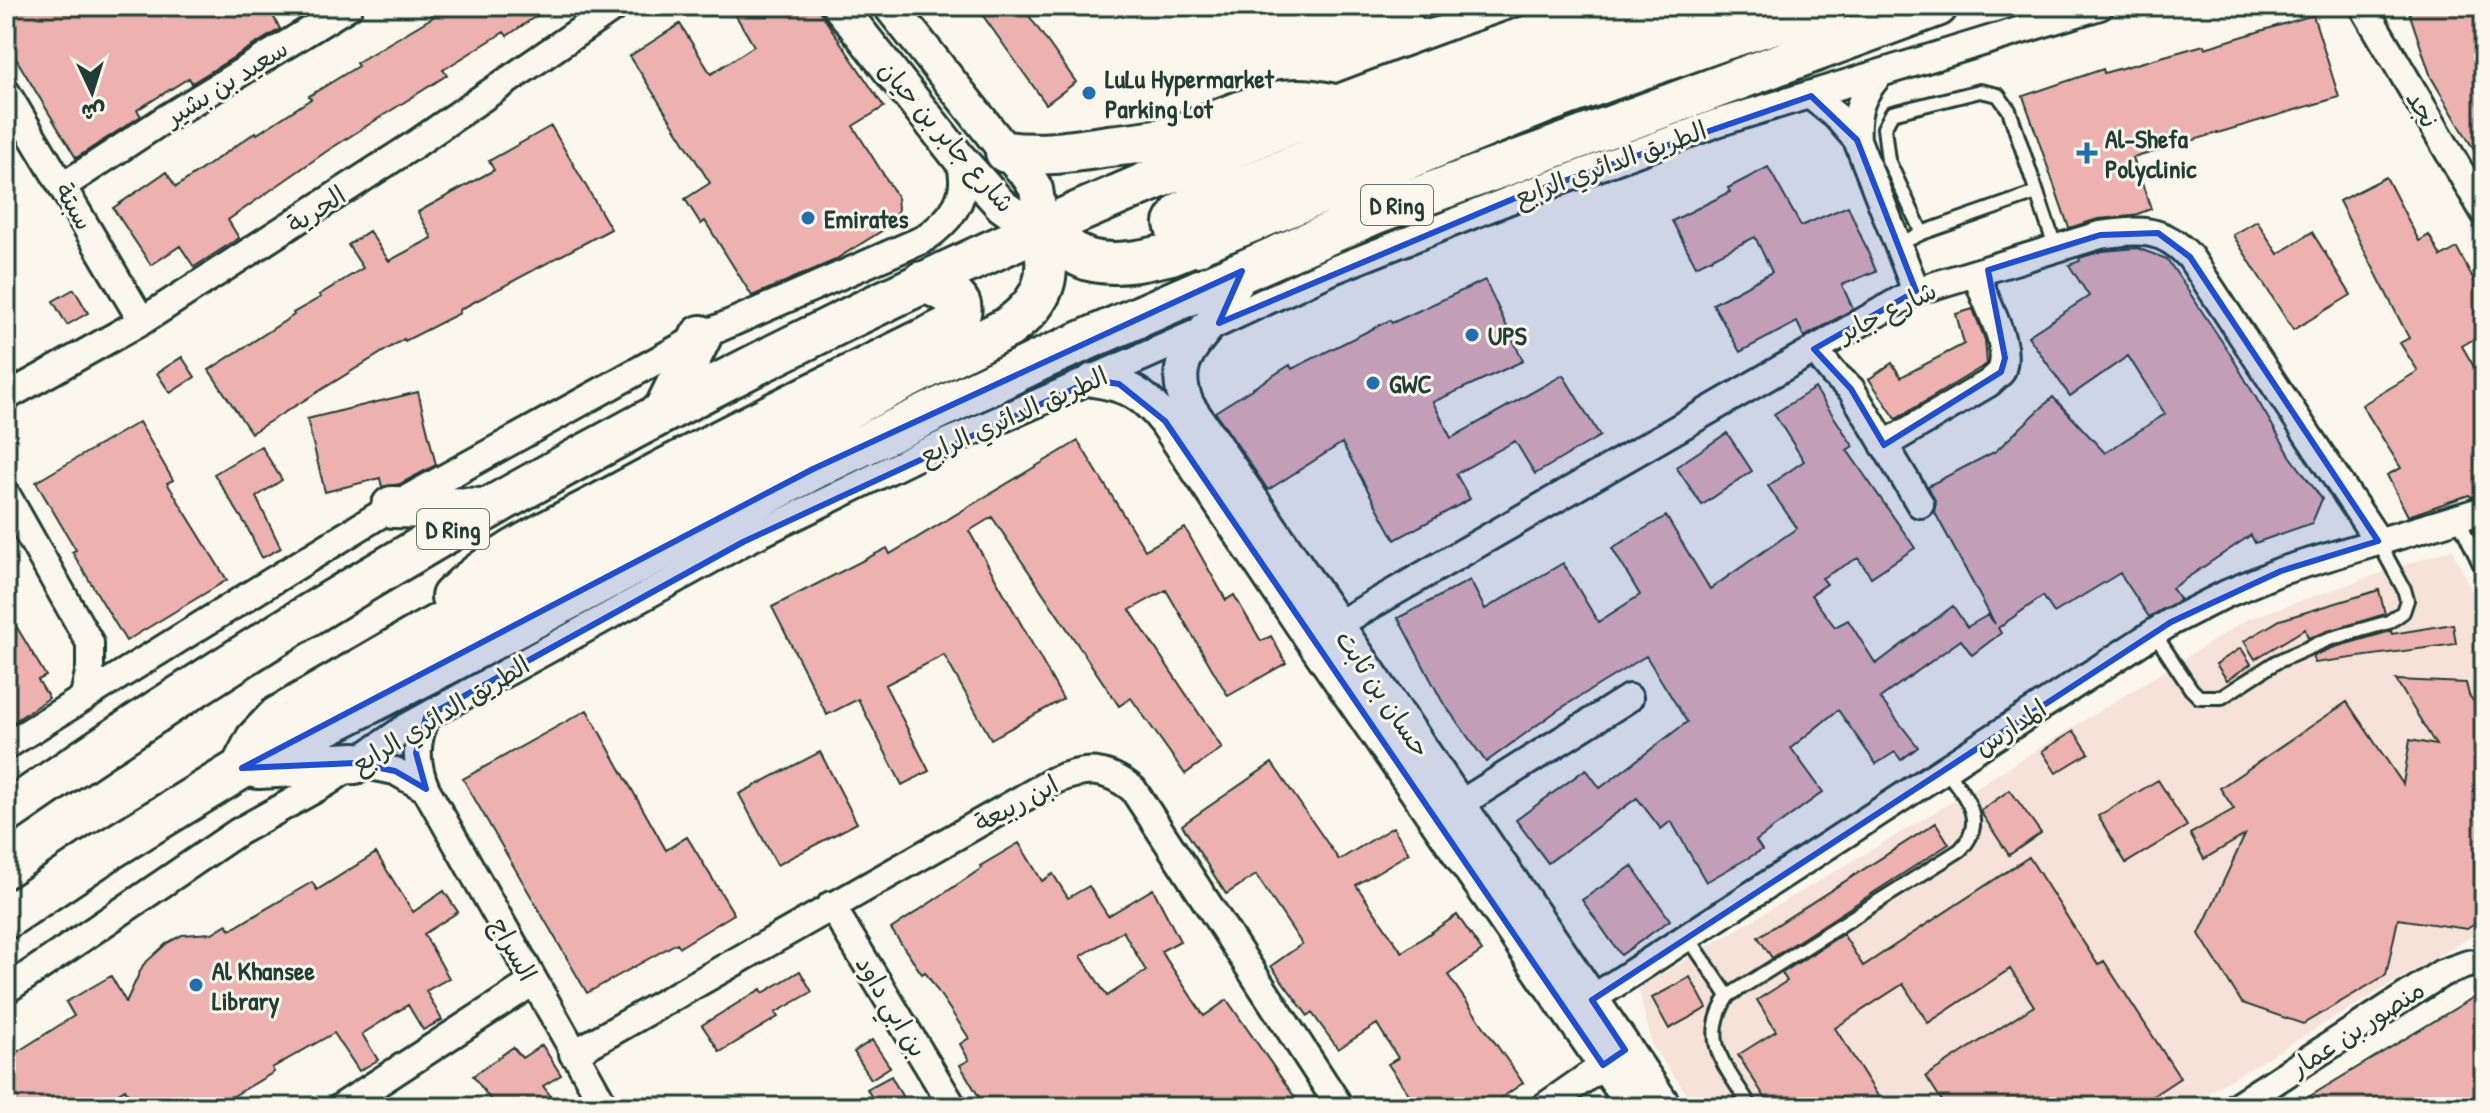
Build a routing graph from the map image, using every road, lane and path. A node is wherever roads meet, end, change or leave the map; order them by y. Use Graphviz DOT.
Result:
graph roads {
  1 [pos="349,6"];
  2 [pos="616,6"];
  3 [pos="839,6"];
  4 [pos="890,6"];
  5 [pos="1447,6"];
  6 [pos="1532,6"];
  7 [pos="1618,6"];
  8 [pos="1708,6"];
  9 [pos="1828,6"];
  10 [pos="1937,6"];
  11 [pos="2100,6"];
  12 [pos="2363,6"];
  13 [pos="1427,11"];
  14 [pos="1513,41"];
  15 [pos="1880,74"];
  16 [pos="6,92"];
  17 [pos="1811,96"];
  18 [pos="1338,106"];
  19 [pos="1857,140"];
  20 [pos="1006,152"];
  21 [pos="959,158"];
  22 [pos="63,186"];
  23 [pos="2036,193"];
  24 [pos="2484,212"];
  25 [pos="1042,228"];
  26 [pos="1910,239"];
  27 [pos="1196,246"];
  28 [pos="2056,249"];
  29 [pos="1242,271"];
  30 [pos="1983,272"];
  31 [pos="922,282"];
  32 [pos="1916,291"];
  33 [pos="142,321"];
  34 [pos="1204,330"];
  35 [pos="701,336"];
  36 [pos="1823,344"];
  37 [pos="1093,380"];
  38 [pos="6,397"];
  39 [pos="664,411"];
  40 [pos="1884,445"];
  41 [pos="6,494"];
  42 [pos="1920,504"];
  43 [pos="392,507"];
  44 [pos="487,509"];
  45 [pos="2484,510"];
  46 [pos="2458,518"];
  47 [pos="2378,541"];
  48 [pos="2484,573"];
  49 [pos="1337,625"];
  50 [pos="1304,628"];
  51 [pos="2154,633"];
  52 [pos="421,634"];
  53 [pos="90,643"];
  54 [pos="140,662"];
  55 [pos="84,696"];
  56 [pos="1629,698"];
  57 [pos="426,717"];
  58 [pos="6,746"];
  59 [pos="355,763"];
  60 [pos="242,768"];
  61 [pos="1945,769"];
  62 [pos="426,789"];
  63 [pos="1460,804"];
  64 [pos="1428,806"];
  65 [pos="6,813"];
  66 [pos="831,905"];
  67 [pos="6,918"];
  68 [pos="1688,937"];
  69 [pos="2484,962"];
  70 [pos="533,982"];
  71 [pos="6,990"];
  72 [pos="1728,996"];
  73 [pos="1581,1006"];
  74 [pos="573,1054"];
  75 [pos="1614,1058"];
  76 [pos="341,1107"];
  77 [pos="605,1107"];
  78 [pos="953,1107"];
  79 [pos="1340,1107"];
  80 [pos="1544,1107"];
  81 [pos="1634,1107"];
  82 [pos="1665,1107"];
  83 [pos="1751,1107"];
  84 [pos="2235,1107"];
  1 -- 22 [label="street, سعيد بن بشير"];
  2 -- 33 [label="street, الحرية"];
  3 -- 21 [label="street, شارع جابر بن حيان"];
  4 -- 20 [label="street, شارع جابر بن حيان"];
  5 -- 13 [label="lane"];
  6 -- 14 [label="main road"];
  7 -- 14 [label="main road, D Ring"];
  8 -- 27 [label="main road"];
  9 -- 27 [label="main road"];
  10 -- 29 [label="main road, الطريق الدائري الرابع / D Ring"];
  11 -- 15 [label="street, الطريق الدائري الرابع"];
  12 -- 24 [label="street, نجد"];
  14 -- 18 [label="main road, D Ring"];
  15 -- 17 [label="street, الطريق الدائري الرابع"];
  15 -- 19 [label="street"];
  16 -- 22 [label="street, سبتة"];
  17 -- 19 [label="street"];
  17 -- 34 [label="street, الطريق الدائري الرابع"];
  18 -- 20 [label="main road"];
  18 -- 25 [label="main road, D Ring"];
  19 -- 26 [label="street"];
  20 -- 25 [label="street, شارع جابر بن حيان"];
  21 -- 25 [label="street, شارع جابر بن حيان"];
  21 -- 35 [label="street"];
  22 -- 33 [label="street, سبتة"];
  23 -- 26 [label="lane"];
  23 -- 26 [label="lane"];
  23 -- 28 [label="lane"];
  25 -- 27 [label="main road"];
  25 -- 31 [label="main road, D Ring"];
  25 -- 52 [label="main road"];
  26 -- 32 [label="street"];
  28 -- 30 [label="street, شارع جابر"];
  28 -- 47 [label="street, شارع جابر"];
  29 -- 34 [label="street, حسان بن ثابت"];
  29 -- 60 [label="main road, الطريق الدائري الرابع / D Ring"];
  30 -- 32 [label="street, شارع جابر"];
  30 -- 40 [label="street"];
  31 -- 39 [label="main road, D Ring"];
  31 -- 52 [label="main road"];
  32 -- 36 [label="street, شارع جابر"];
  33 -- 38 [label="street, الحرية"];
  34 -- 37 [label="street, الطريق الدائري الرابع"];
  34 -- 49 [label="street, حسان بن ثابت"];
  35 -- 39 [label="main road"];
  35 -- 43 [label="street"];
  36 -- 40 [label="street"];
  36 -- 49 [label="street, شارع جابر"];
  37 -- 50 [label="street, حسان بن ثابت"];
  37 -- 57 [label="street, الطريق الدائري الرابع"];
  39 -- 44 [label="main road, D Ring"];
  40 -- 42 [label="street"];
  41 -- 53 [label="street"];
  43 -- 44 [label="main road"];
  43 -- 54 [label="street"];
  44 -- 65 [label="main road, D Ring"];
  45 -- 46 [label="street, المدارس"];
  46 -- 47 [label="street, المدارس"];
  46 -- 48 [label="lane"];
  47 -- 51 [label="street, المدارس"];
  47 -- 51 [label="lane"];
  49 -- 50 [label="street, شارع جابر"];
  49 -- 63 [label="street, حسان بن ثابت"];
  50 -- 64 [label="street, حسان بن ثابت"];
  51 -- 61 [label="street, المدارس"];
  52 -- 60 [label="main road"];
  53 -- 54 [label="street"];
  53 -- 55 [label="street"];
  54 -- 55 [label="street"];
  55 -- 58 [label="street"];
  56 -- 63 [label="street"];
  57 -- 59 [label="street, الطريق الدائري الرابع"];
  57 -- 62 [label="street, السراج"];
  59 -- 60 [label="main road"];
  59 -- 62 [label="street"];
  59 -- 71 [label="street, الطريق الدائري الرابع"];
  60 -- 67 [label="main road, الطريق الدائري الرابع / D Ring"];
  61 -- 68 [label="street, المدارس"];
  61 -- 72 [label="lane"];
  62 -- 70 [label="street, السراج"];
  63 -- 64 [label="street"];
  63 -- 73 [label="street, حسان بن ثابت"];
  64 -- 73 [label="street, حسان بن ثابت"];
  66 -- 74 [label="street, ابن ربيعة"];
  66 -- 78 [label="street, بن ابي داود"];
  66 -- 79 [label="street, ابن ربيعة"];
  68 -- 72 [label="lane"];
  68 -- 73 [label="street, المدارس"];
  69 -- 84 [label="street, منصور بن عمار"];
  70 -- 74 [label="street, السراج"];
  70 -- 76 [label="street"];
  72 -- 83 [label="lane"];
  73 -- 75 [label="street, حسان بن ثابت"];
  74 -- 77 [label="street, السراج"];
  75 -- 80 [label="street"];
  75 -- 81 [label="street, حسان بن ثابت"];
  75 -- 82 [label="street, حسان بن ثابت"];
}
